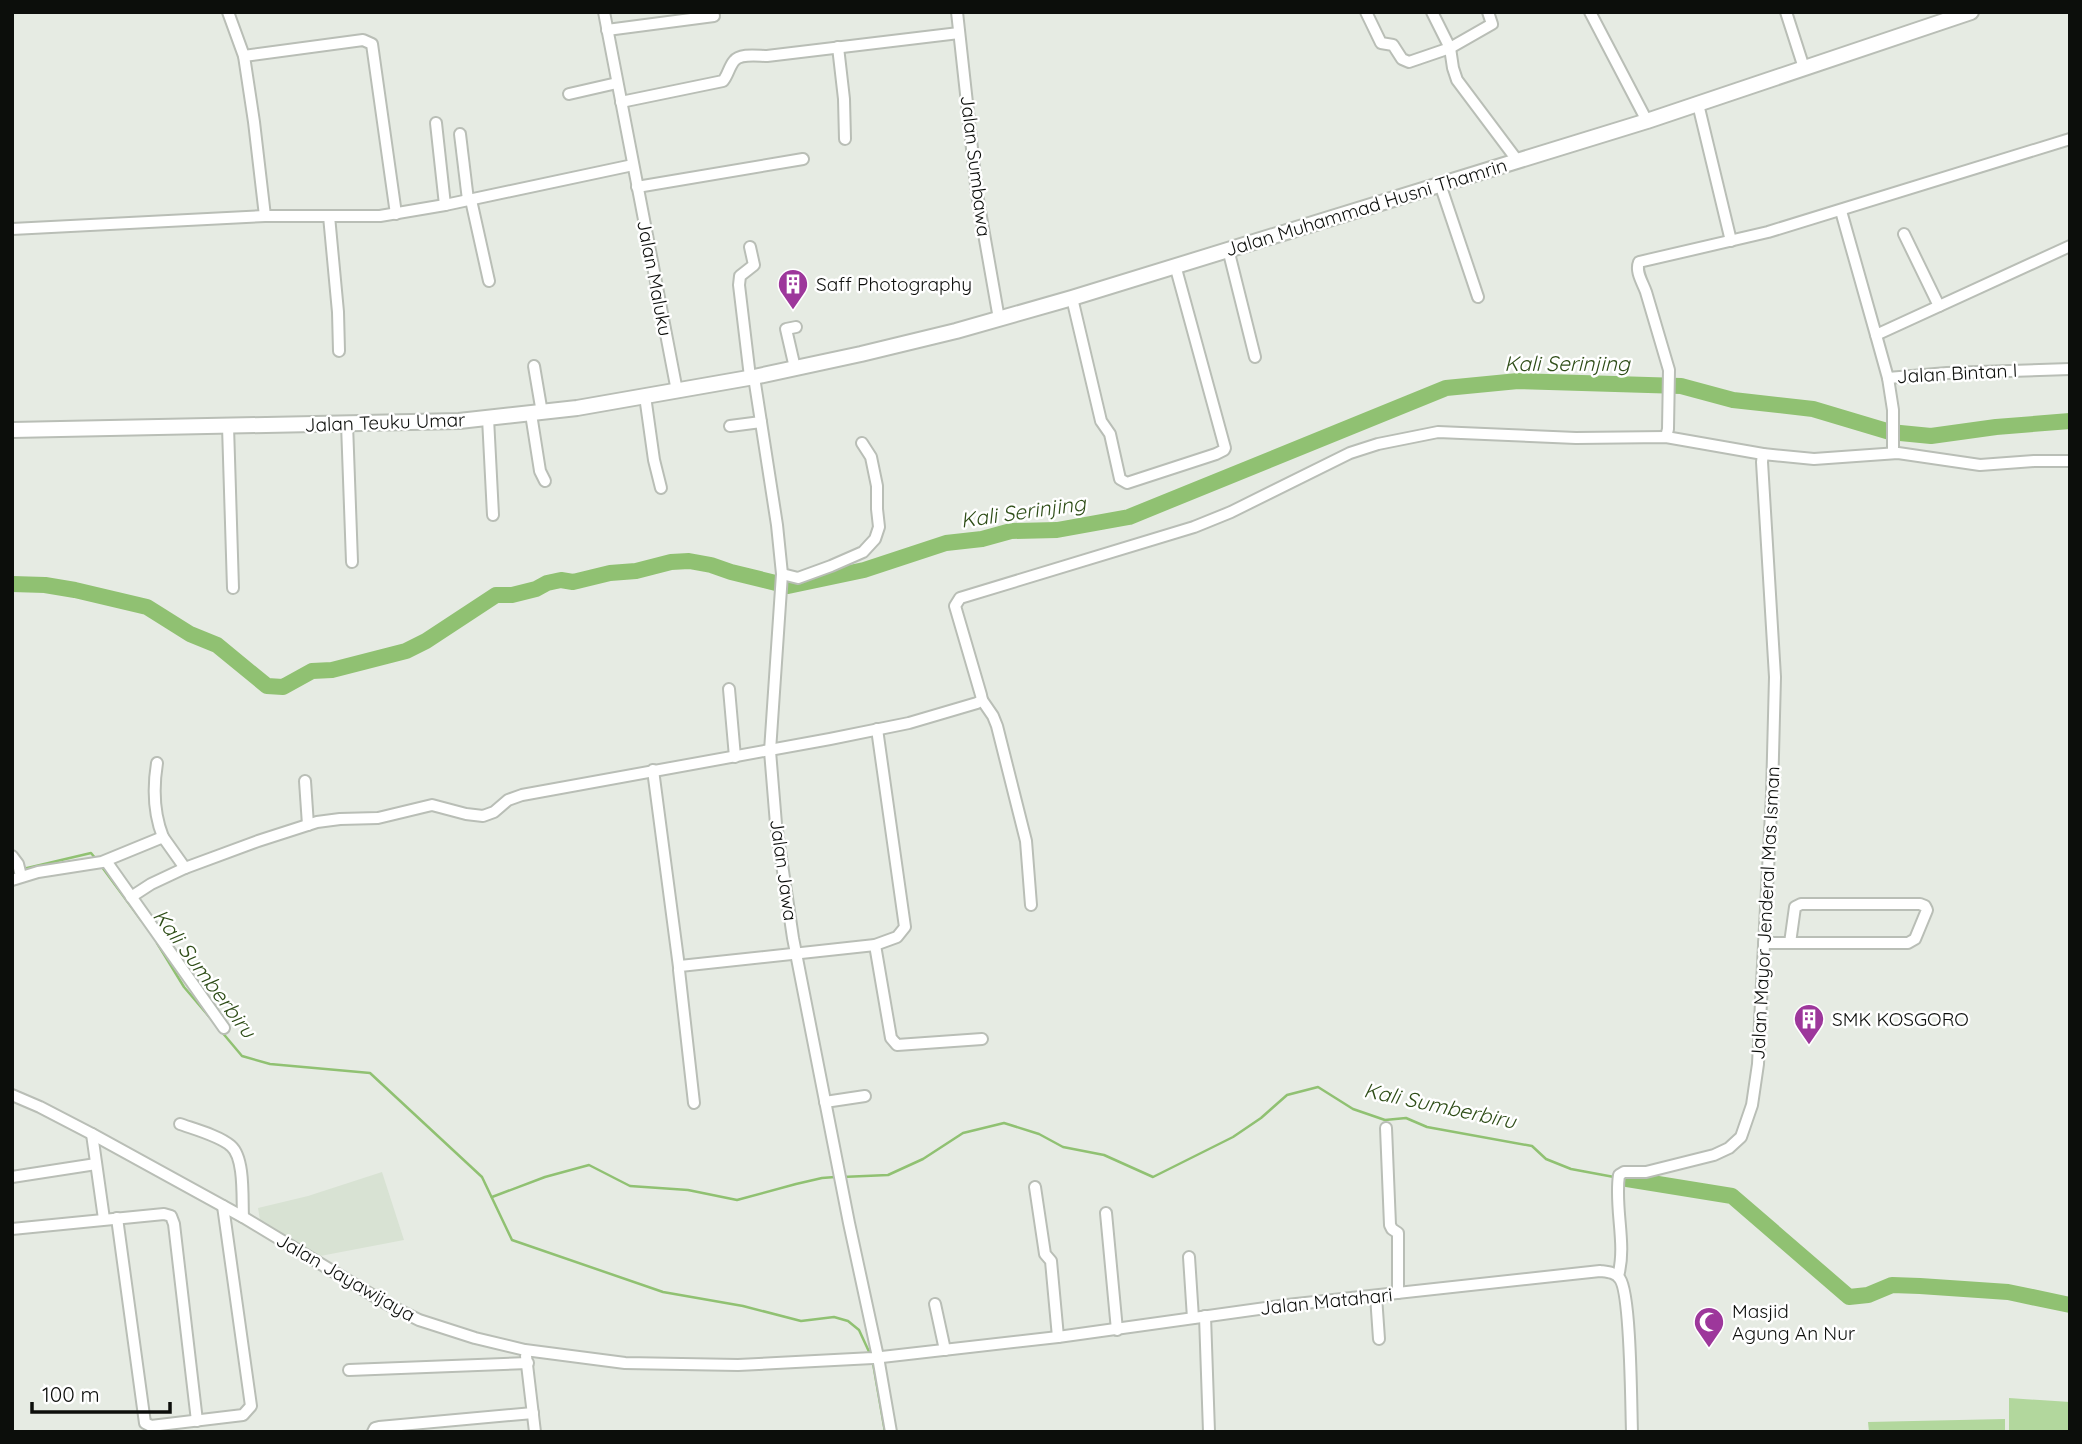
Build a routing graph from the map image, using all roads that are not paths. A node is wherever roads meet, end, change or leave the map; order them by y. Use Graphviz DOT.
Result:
graph roads {
  1 [pos="228,12"];
  2 [pos="604,12"];
  3 [pos="957,12"];
  4 [pos="1366,12"];
  5 [pos="1432,12"];
  6 [pos="1488,12"];
  7 [pos="1590,12"];
  8 [pos="1786,12"];
  9 [pos="1971,12"];
  10 [pos="714,16"];
  11 [pos="607,30"];
  12 [pos="959,33"];
  13 [pos="838,47"];
  14 [pos="1450,48"];
  15 [pos="244,56"];
  16 [pos="1804,68"];
  17 [pos="617,83"];
  18 [pos="569,94"];
  19 [pos="621,102"];
  20 [pos="1698,104"];
  21 [pos="1647,121"];
  22 [pos="436,123"];
  23 [pos="460,134"];
  24 [pos="845,139"];
  25 [pos="2070,139"];
  26 [pos="803,159"];
  27 [pos="1517,160"];
  28 [pos="633,165"];
  29 [pos="1440,184"];
  30 [pos="637,187"];
  31 [pos="470,200"];
  32 [pos="445,205"];
  33 [pos="1841,211"];
  34 [pos="396,214"];
  35 [pos="265,215"];
  36 [pos="329,216"];
  37 [pos="12,229"];
  38 [pos="1904,234"];
  39 [pos="1731,241"];
  40 [pos="2070,246"];
  41 [pos="750,247"];
  42 [pos="1228,249"];
  43 [pos="1175,265"];
  44 [pos="489,281"];
  45 [pos="1478,297"];
  46 [pos="1072,298"];
  47 [pos="1939,306"];
  48 [pos="999,319"];
  49 [pos="796,327"];
  50 [pos="1876,335"];
  51 [pos="339,351"];
  52 [pos="1255,357"];
  53 [pos="534,366"];
  54 [pos="795,368"];
  55 [pos="2070,369"];
  56 [pos="752,377"];
  57 [pos="1888,378"];
  58 [pos="677,391"];
  59 [pos="645,396"];
  60 [pos="536,413"];
  61 [pos="488,418"];
  62 [pos="761,422"];
  63 [pos="346,424"];
  64 [pos="228,426"];
  65 [pos="730,426"];
  66 [pos="12,430"];
  67 [pos="1667,433"];
  68 [pos="862,443"];
  69 [pos="1893,453"];
  70 [pos="1763,454"];
  71 [pos="2070,461"];
  72 [pos="545,481"];
  73 [pos="661,488"];
  74 [pos="493,515"];
  75 [pos="352,562"];
  76 [pos="782,576"];
  77 [pos="233,588"];
  78 [pos="729,689"];
  79 [pos="982,699"];
  80 [pos="877,729"];
  81 [pos="770,751"];
  82 [pos="735,757"];
  83 [pos="157,763"];
  84 [pos="653,770"];
  85 [pos="305,781"];
  86 [pos="308,825"];
  87 [pos="163,836"];
  88 [pos="101,862"];
  89 [pos="185,868"];
  90 [pos="17,869"];
  91 [pos="131,897"];
  92 [pos="1031,905"];
  93 [pos="1764,943"];
  94 [pos="1790,943"];
  95 [pos="875,945"];
  96 [pos="796,953"];
  97 [pos="680,967"];
  98 [pos="224,1028"];
  99 [pos="982,1039"];
  100 [pos="12,1095"];
  101 [pos="865,1096"];
  102 [pos="825,1102"];
  103 [pos="694,1103"];
  104 [pos="180,1124"];
  105 [pos="1386,1128"];
  106 [pos="92,1133"];
  107 [pos="96,1164"];
  108 [pos="12,1177"];
  109 [pos="1035,1186"];
  110 [pos="223,1206"];
  111 [pos="1106,1213"];
  112 [pos="243,1217"];
  113 [pos="117,1218"];
  114 [pos="104,1219"];
  115 [pos="12,1228"];
  116 [pos="1189,1257"];
  117 [pos="1618,1276"];
  118 [pos="1398,1293"];
  119 [pos="1376,1296"];
  120 [pos="935,1304"];
  121 [pos="1205,1316"];
  122 [pos="1193,1318"];
  123 [pos="1117,1330"];
  124 [pos="1058,1337"];
  125 [pos="1379,1339"];
  126 [pos="525,1350"];
  127 [pos="944,1350"];
  128 [pos="872,1358"];
  129 [pos="528,1363"];
  130 [pos="349,1370"];
  131 [pos="533,1413"];
  132 [pos="197,1421"];
  133 [pos="450,1426"];
  134 [pos="373,1432"];
  135 [pos="535,1432"];
  136 [pos="891,1432"];
  137 [pos="1209,1432"];
  138 [pos="1632,1432"];
  1 -- 15 [label="street"];
  2 -- 11 [label="street, Jalan Maluku"];
  3 -- 12 [label="street, Jalan Sumbawa"];
  4 -- 14 [label="street"];
  5 -- 14 [label="street"];
  6 -- 14 [label="street"];
  7 -- 21 [label="street"];
  8 -- 16 [label="street"];
  9 -- 16 [label="main road, Jalan Muhammad Husni Thamrin"];
  10 -- 11 [label="street"];
  11 -- 17 [label="street, Jalan Maluku"];
  12 -- 13 [label="street"];
  12 -- 48 [label="street, Jalan Sumbawa"];
  13 -- 19 [label="street"];
  13 -- 24 [label="street"];
  14 -- 27 [label="street"];
  15 -- 34 [label="street"];
  15 -- 35 [label="street"];
  16 -- 20 [label="main road, Jalan Muhammad Husni Thamrin"];
  17 -- 18 [label="street"];
  17 -- 19 [label="street, Jalan Maluku"];
  19 -- 28 [label="street, Jalan Maluku"];
  20 -- 21 [label="main road, Jalan Muhammad Husni Thamrin"];
  20 -- 39 [label="street"];
  21 -- 27 [label="main road, Jalan Muhammad Husni Thamrin"];
  22 -- 32 [label="street"];
  23 -- 31 [label="street"];
  25 -- 33 [label="street"];
  26 -- 30 [label="street"];
  27 -- 29 [label="main road, Jalan Muhammad Husni Thamrin"];
  28 -- 30 [label="street, Jalan Maluku"];
  28 -- 31 [label="street"];
  29 -- 42 [label="main road, Jalan Muhammad Husni Thamrin"];
  29 -- 45 [label="street"];
  30 -- 58 [label="street, Jalan Maluku"];
  31 -- 32 [label="street"];
  31 -- 44 [label="street"];
  32 -- 34 [label="street"];
  33 -- 39 [label="street"];
  33 -- 50 [label="street, Jalan Bintan I"];
  34 -- 36 [label="street"];
  35 -- 36 [label="street"];
  35 -- 37 [label="street"];
  36 -- 51 [label="street"];
  38 -- 47 [label="street"];
  39 -- 67 [label="street"];
  40 -- 47 [label="street"];
  41 -- 56 [label="street, Jalan Jawa"];
  42 -- 43 [label="main road, Jalan Muhammad Husni Thamrin"];
  42 -- 52 [label="street"];
  43 -- 46 [label="main road, Jalan Muhammad Husni Thamrin"];
  43 -- 46 [label="street"];
  46 -- 48 [label="main road, Jalan Muhammad Husni Thamrin"];
  47 -- 50 [label="street"];
  48 -- 54 [label="main road, Jalan Muhammad Husni Thamrin"];
  49 -- 54 [label="street"];
  50 -- 57 [label="street, Jalan Bintan I"];
  53 -- 60 [label="street"];
  54 -- 56 [label="main road, Jalan Muhammad Husni Thamrin"];
  55 -- 57 [label="street, Jalan Bintan I"];
  56 -- 58 [label="main road, Jalan Teuku Umar"];
  56 -- 62 [label="street, Jalan Jawa"];
  57 -- 69 [label="street"];
  58 -- 59 [label="main road, Jalan Teuku Umar"];
  59 -- 60 [label="main road, Jalan Teuku Umar"];
  59 -- 73 [label="street"];
  60 -- 61 [label="main road, Jalan Teuku Umar"];
  60 -- 72 [label="street"];
  61 -- 63 [label="main road, Jalan Teuku Umar"];
  61 -- 74 [label="street"];
  62 -- 65 [label="street"];
  62 -- 76 [label="street, Jalan Jawa"];
  63 -- 64 [label="main road, Jalan Teuku Umar"];
  63 -- 75 [label="street"];
  64 -- 66 [label="main road, Jalan Teuku Umar"];
  64 -- 77 [label="street"];
  67 -- 70 [label="street"];
  67 -- 79 [label="street"];
  68 -- 76 [label="street"];
  69 -- 70 [label="street"];
  69 -- 71 [label="street"];
  70 -- 93 [label="street, Jalan Mayor Jenderal Mas Isman"];
  76 -- 81 [label="street, Jalan Jawa"];
  78 -- 82 [label="street"];
  79 -- 80 [label="street"];
  79 -- 92 [label="street"];
  80 -- 81 [label="street"];
  80 -- 95 [label="street"];
  81 -- 82 [label="street"];
  81 -- 96 [label="street, Jalan Jawa"];
  82 -- 84 [label="street"];
  83 -- 87 [label="street"];
  84 -- 86 [label="street"];
  84 -- 97 [label="street"];
  85 -- 86 [label="street"];
  86 -- 89 [label="street"];
  87 -- 88 [label="street"];
  87 -- 89 [label="street"];
  88 -- 90 [label="street"];
  88 -- 91 [label="street"];
  89 -- 91 [label="street"];
  91 -- 98 [label="street"];
  93 -- 94 [label="street"];
  93 -- 117 [label="street, Jalan Mayor Jenderal Mas Isman"];
  94 -- 94 [label="street"];
  95 -- 96 [label="street"];
  95 -- 99 [label="street"];
  96 -- 97 [label="street"];
  96 -- 102 [label="street, Jalan Jawa"];
  97 -- 103 [label="street"];
  100 -- 106 [label="street, Jalan Jayawijaya"];
  101 -- 102 [label="street"];
  102 -- 128 [label="street, Jalan Jawa"];
  104 -- 112 [label="street"];
  105 -- 118 [label="street"];
  106 -- 107 [label="street"];
  106 -- 110 [label="street, Jalan Jayawijaya"];
  107 -- 108 [label="street"];
  107 -- 114 [label="street"];
  109 -- 124 [label="street"];
  110 -- 112 [label="street, Jalan Jayawijaya"];
  110 -- 132 [label="street"];
  111 -- 123 [label="street"];
  112 -- 126 [label="street, Jalan Jayawijaya"];
  113 -- 114 [label="street"];
  113 -- 132 [label="street"];
  113 -- 132 [label="street"];
  114 -- 115 [label="street"];
  116 -- 122 [label="street"];
  117 -- 118 [label="street, Jalan Matahari"];
  117 -- 138 [label="street"];
  118 -- 119 [label="street, Jalan Matahari"];
  119 -- 121 [label="street, Jalan Matahari"];
  119 -- 125 [label="street"];
  120 -- 127 [label="street"];
  121 -- 122 [label="street, Jalan Matahari"];
  121 -- 137 [label="street"];
  122 -- 123 [label="street, Jalan Matahari"];
  123 -- 124 [label="street, Jalan Matahari"];
  124 -- 127 [label="street, Jalan Matahari"];
  126 -- 128 [label="street, Jalan Jayawijaya"];
  126 -- 129 [label="street"];
  127 -- 128 [label="street, Jalan Matahari"];
  128 -- 136 [label="street, Jalan Jawa"];
  129 -- 130 [label="street"];
  129 -- 131 [label="street"];
  131 -- 133 [label="street"];
  131 -- 135 [label="street"];
  133 -- 134 [label="street"];
}
